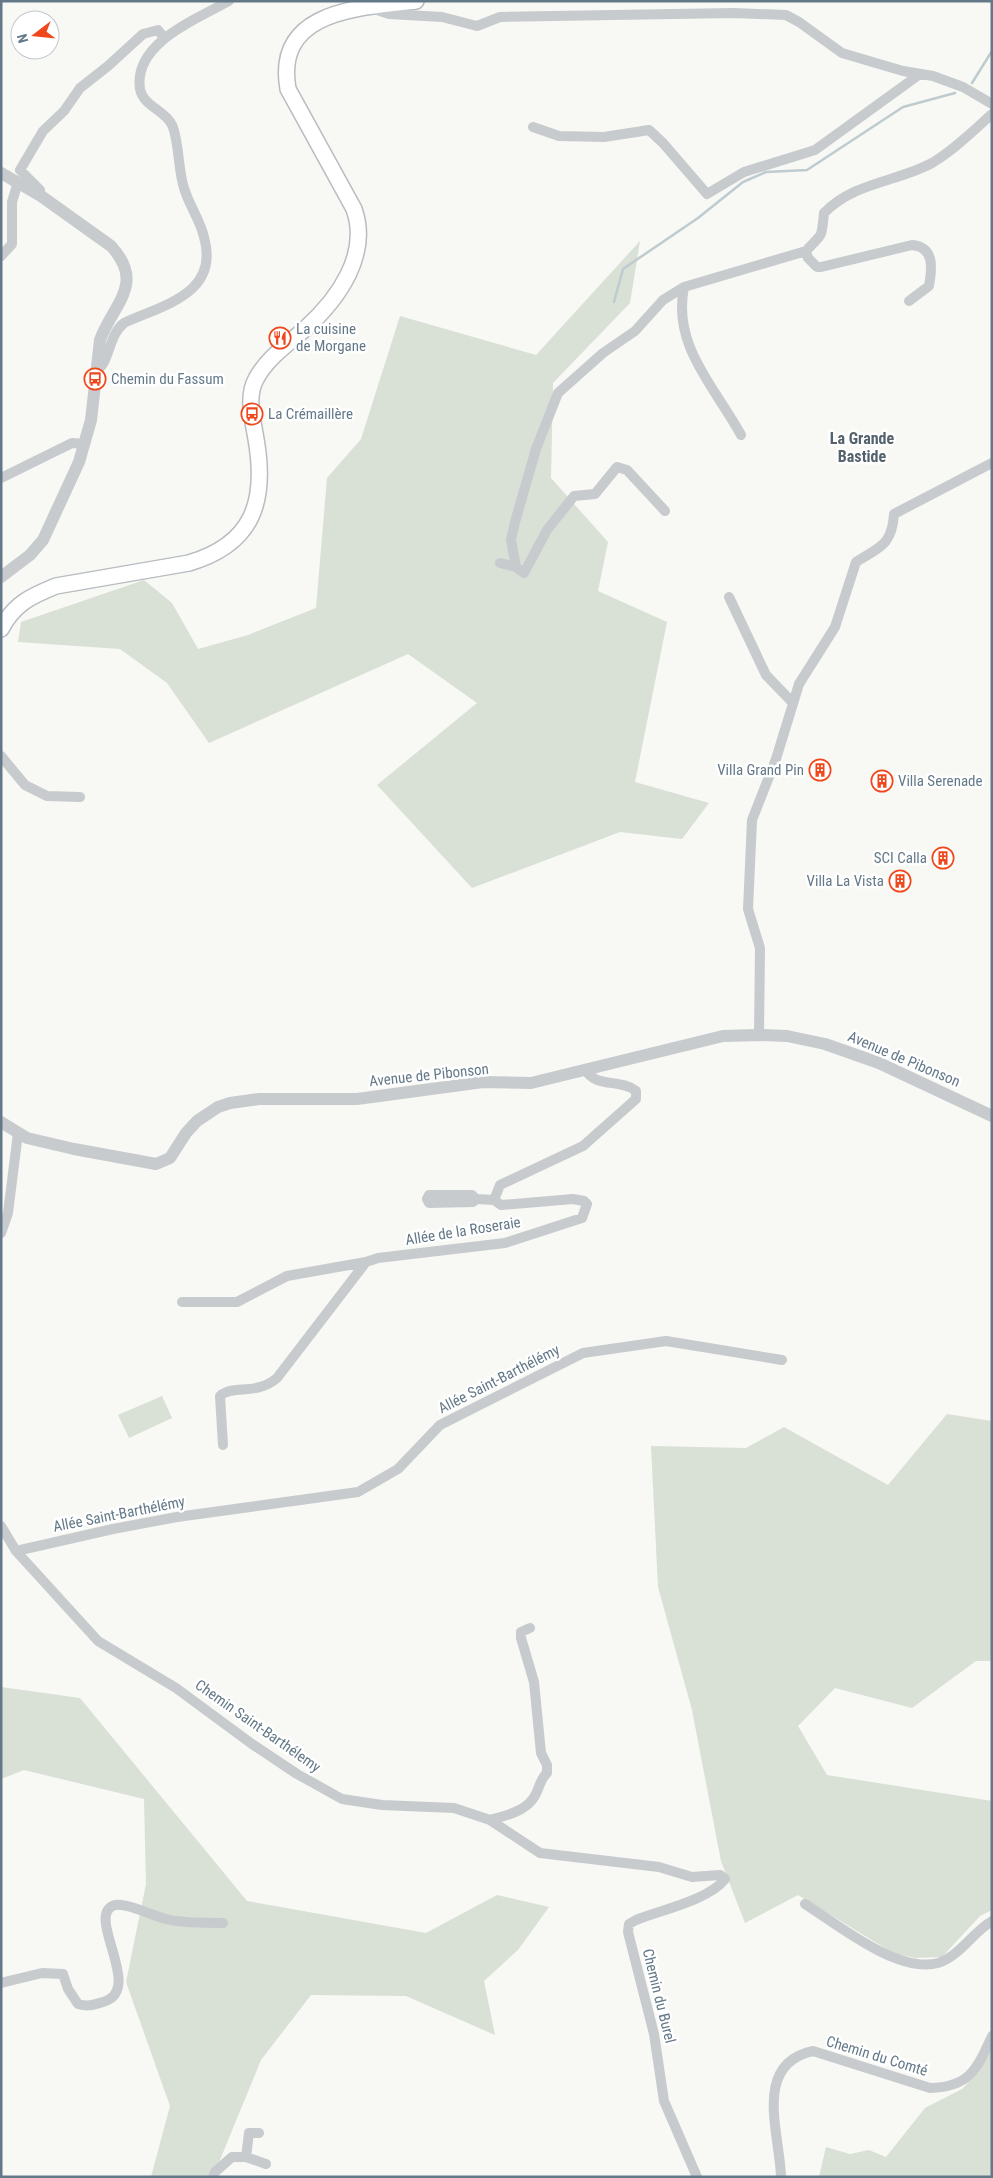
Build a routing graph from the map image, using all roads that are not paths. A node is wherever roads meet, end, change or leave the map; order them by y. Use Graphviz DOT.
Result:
graph roads {
  1 [pos="229,1"];
  2 [pos="416,1"];
  3 [pos="368,7"];
  4 [pos="164,38"];
  5 [pos="920,74"];
  6 [pos="992,104"];
  7 [pos="992,114"];
  8 [pos="533,126"];
  9 [pos="1,173"];
  10 [pos="18,182"];
  11 [pos="40,196"];
  12 [pos="806,251"];
  13 [pos="1,256"];
  14 [pos="684,288"];
  15 [pos="909,301"];
  16 [pos="96,371"];
  17 [pos="741,435"];
  18 [pos="85,444"];
  19 [pos="992,463"];
  20 [pos="1,478"];
  21 [pos="665,511"];
  22 [pos="500,563"];
  23 [pos="516,567"];
  24 [pos="1,577"];
  25 [pos="729,597"];
  26 [pos="1,629"];
  27 [pos="793,703"];
  28 [pos="1,756"];
  29 [pos="80,796"];
  30 [pos="758,1035"];
  31 [pos="585,1069"];
  32 [pos="992,1116"];
  33 [pos="1,1122"];
  34 [pos="18,1133"];
  35 [pos="476,1199"];
  36 [pos="494,1200"];
  37 [pos="1,1233"];
  38 [pos="366,1262"];
  39 [pos="182,1302"];
  40 [pos="782,1360"];
  41 [pos="223,1445"];
  42 [pos="1,1526"];
  43 [pos="16,1551"];
  44 [pos="530,1628"];
  45 [pos="490,1820"];
  46 [pos="725,1879"];
  47 [pos="805,1904"];
  48 [pos="992,1921"];
  49 [pos="223,1923"];
  50 [pos="1,1984"];
  51 [pos="992,2036"];
  52 [pos="259,2133"];
  53 [pos="246,2157"];
  54 [pos="266,2164"];
  55 [pos="213,2177"];
  56 [pos="696,2177"];
  57 [pos="781,2177"];
  1 -- 4 [label="street"];
  2 -- 3 [label="main road"];
  3 -- 5 [label="street"];
  3 -- 26 [label="main road"];
  4 -- 11 [label="street"];
  4 -- 16 [label="street"];
  5 -- 6 [label="street"];
  5 -- 8 [label="street"];
  7 -- 12 [label="street"];
  9 -- 10 [label="street"];
  10 -- 11 [label="street"];
  10 -- 13 [label="street"];
  11 -- 16 [label="street"];
  12 -- 14 [label="street"];
  12 -- 15 [label="street"];
  14 -- 17 [label="street"];
  14 -- 23 [label="street"];
  16 -- 18 [label="street"];
  18 -- 20 [label="street"];
  18 -- 24 [label="street"];
  19 -- 27 [label="street"];
  21 -- 23 [label="street"];
  22 -- 23 [label="street"];
  25 -- 27 [label="street"];
  27 -- 30 [label="street"];
  28 -- 29 [label="street"];
  30 -- 31 [label="street, Avenue de Pibonson"];
  30 -- 32 [label="street, Avenue de Pibonson"];
  31 -- 34 [label="street, Avenue de Pibonson"];
  31 -- 36 [label="street, Allée de la Roseraie"];
  33 -- 34 [label="street, Avenue de Pibonson"];
  34 -- 37 [label="street"];
  35 -- 36 [label="street"];
  36 -- 38 [label="street, Allée de la Roseraie"];
  38 -- 39 [label="street"];
  38 -- 41 [label="street"];
  40 -- 43 [label="street, Allée Saint-Barthélémy"];
  42 -- 43 [label="street, Chemin Saint-Barthélemy"];
  43 -- 45 [label="street, Chemin Saint-Barthélemy"];
  44 -- 45 [label="street"];
  45 -- 46 [label="street, Chemin Saint-Barthélemy"];
  46 -- 56 [label="street, Chemin du Burel"];
  47 -- 48 [label="street"];
  49 -- 50 [label="street"];
  51 -- 57 [label="street, Chemin du Comté"];
  52 -- 53 [label="street"];
  53 -- 54 [label="street"];
  53 -- 55 [label="street"];
}
